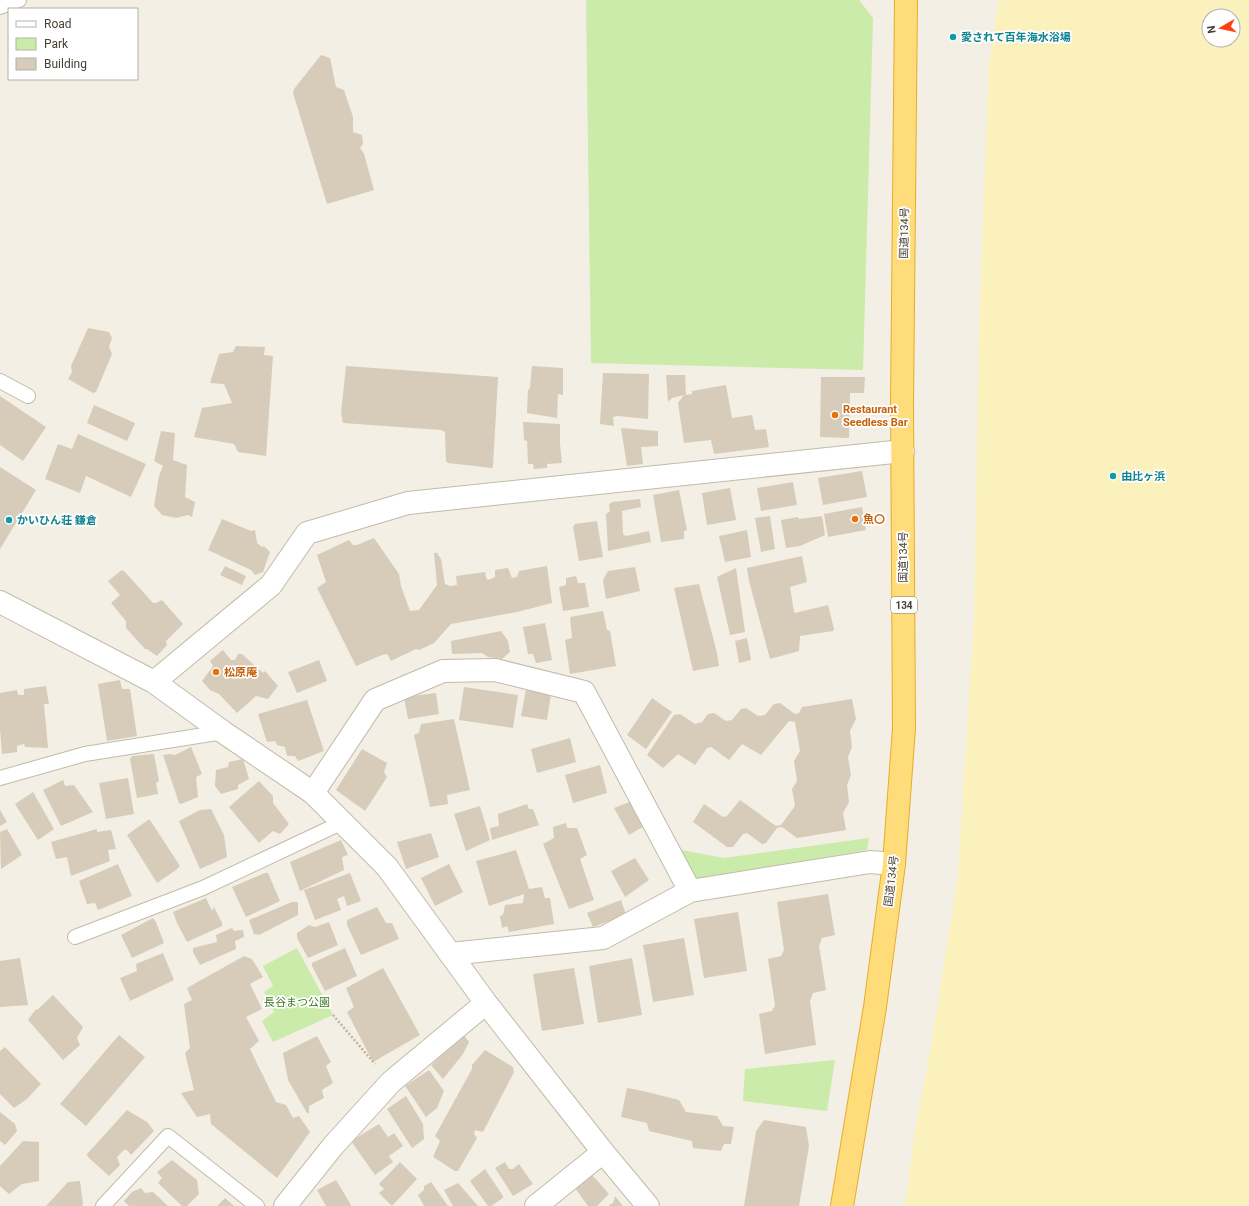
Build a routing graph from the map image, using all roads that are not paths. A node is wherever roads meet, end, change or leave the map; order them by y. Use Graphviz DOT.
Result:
graph roads {
  1 [pos="19,0"];
  2 [pos="906,0"];
  3 [pos="0,7"];
  4 [pos="0,381"];
  5 [pos="28,396"];
  6 [pos="903,451"];
  7 [pos="0,602"];
  8 [pos="154,682"];
  9 [pos="223,732"];
  10 [pos="0,778"];
  11 [pos="313,793"];
  12 [pos="343,822"];
  13 [pos="894,864"];
  14 [pos="690,891"];
  15 [pos="75,937"];
  16 [pos="450,954"];
  17 [pos="486,1003"];
  18 [pos="603,1152"];
  19 [pos="103,1206"];
  20 [pos="257,1206"];
  21 [pos="285,1206"];
  22 [pos="536,1206"];
  23 [pos="648,1206"];
  24 [pos="842,1206"];
  1 -- 3 [label="lane"];
  2 -- 6 [label="highway, 国道134号 / 134"];
  4 -- 5 [label="lane"];
  6 -- 8 [label="street"];
  6 -- 13 [label="highway, 国道134号 / 134"];
  7 -- 8 [label="street"];
  8 -- 9 [label="street"];
  9 -- 10 [label="lane"];
  9 -- 11 [label="street"];
  11 -- 12 [label="street"];
  11 -- 14 [label="street"];
  12 -- 15 [label="lane"];
  12 -- 16 [label="street"];
  13 -- 14 [label="street"];
  13 -- 24 [label="highway, 国道134号 / 134"];
  14 -- 16 [label="street"];
  16 -- 17 [label="street"];
  17 -- 18 [label="street"];
  17 -- 21 [label="street"];
  18 -- 22 [label="street"];
  18 -- 23 [label="street"];
  19 -- 20 [label="lane"];
}
